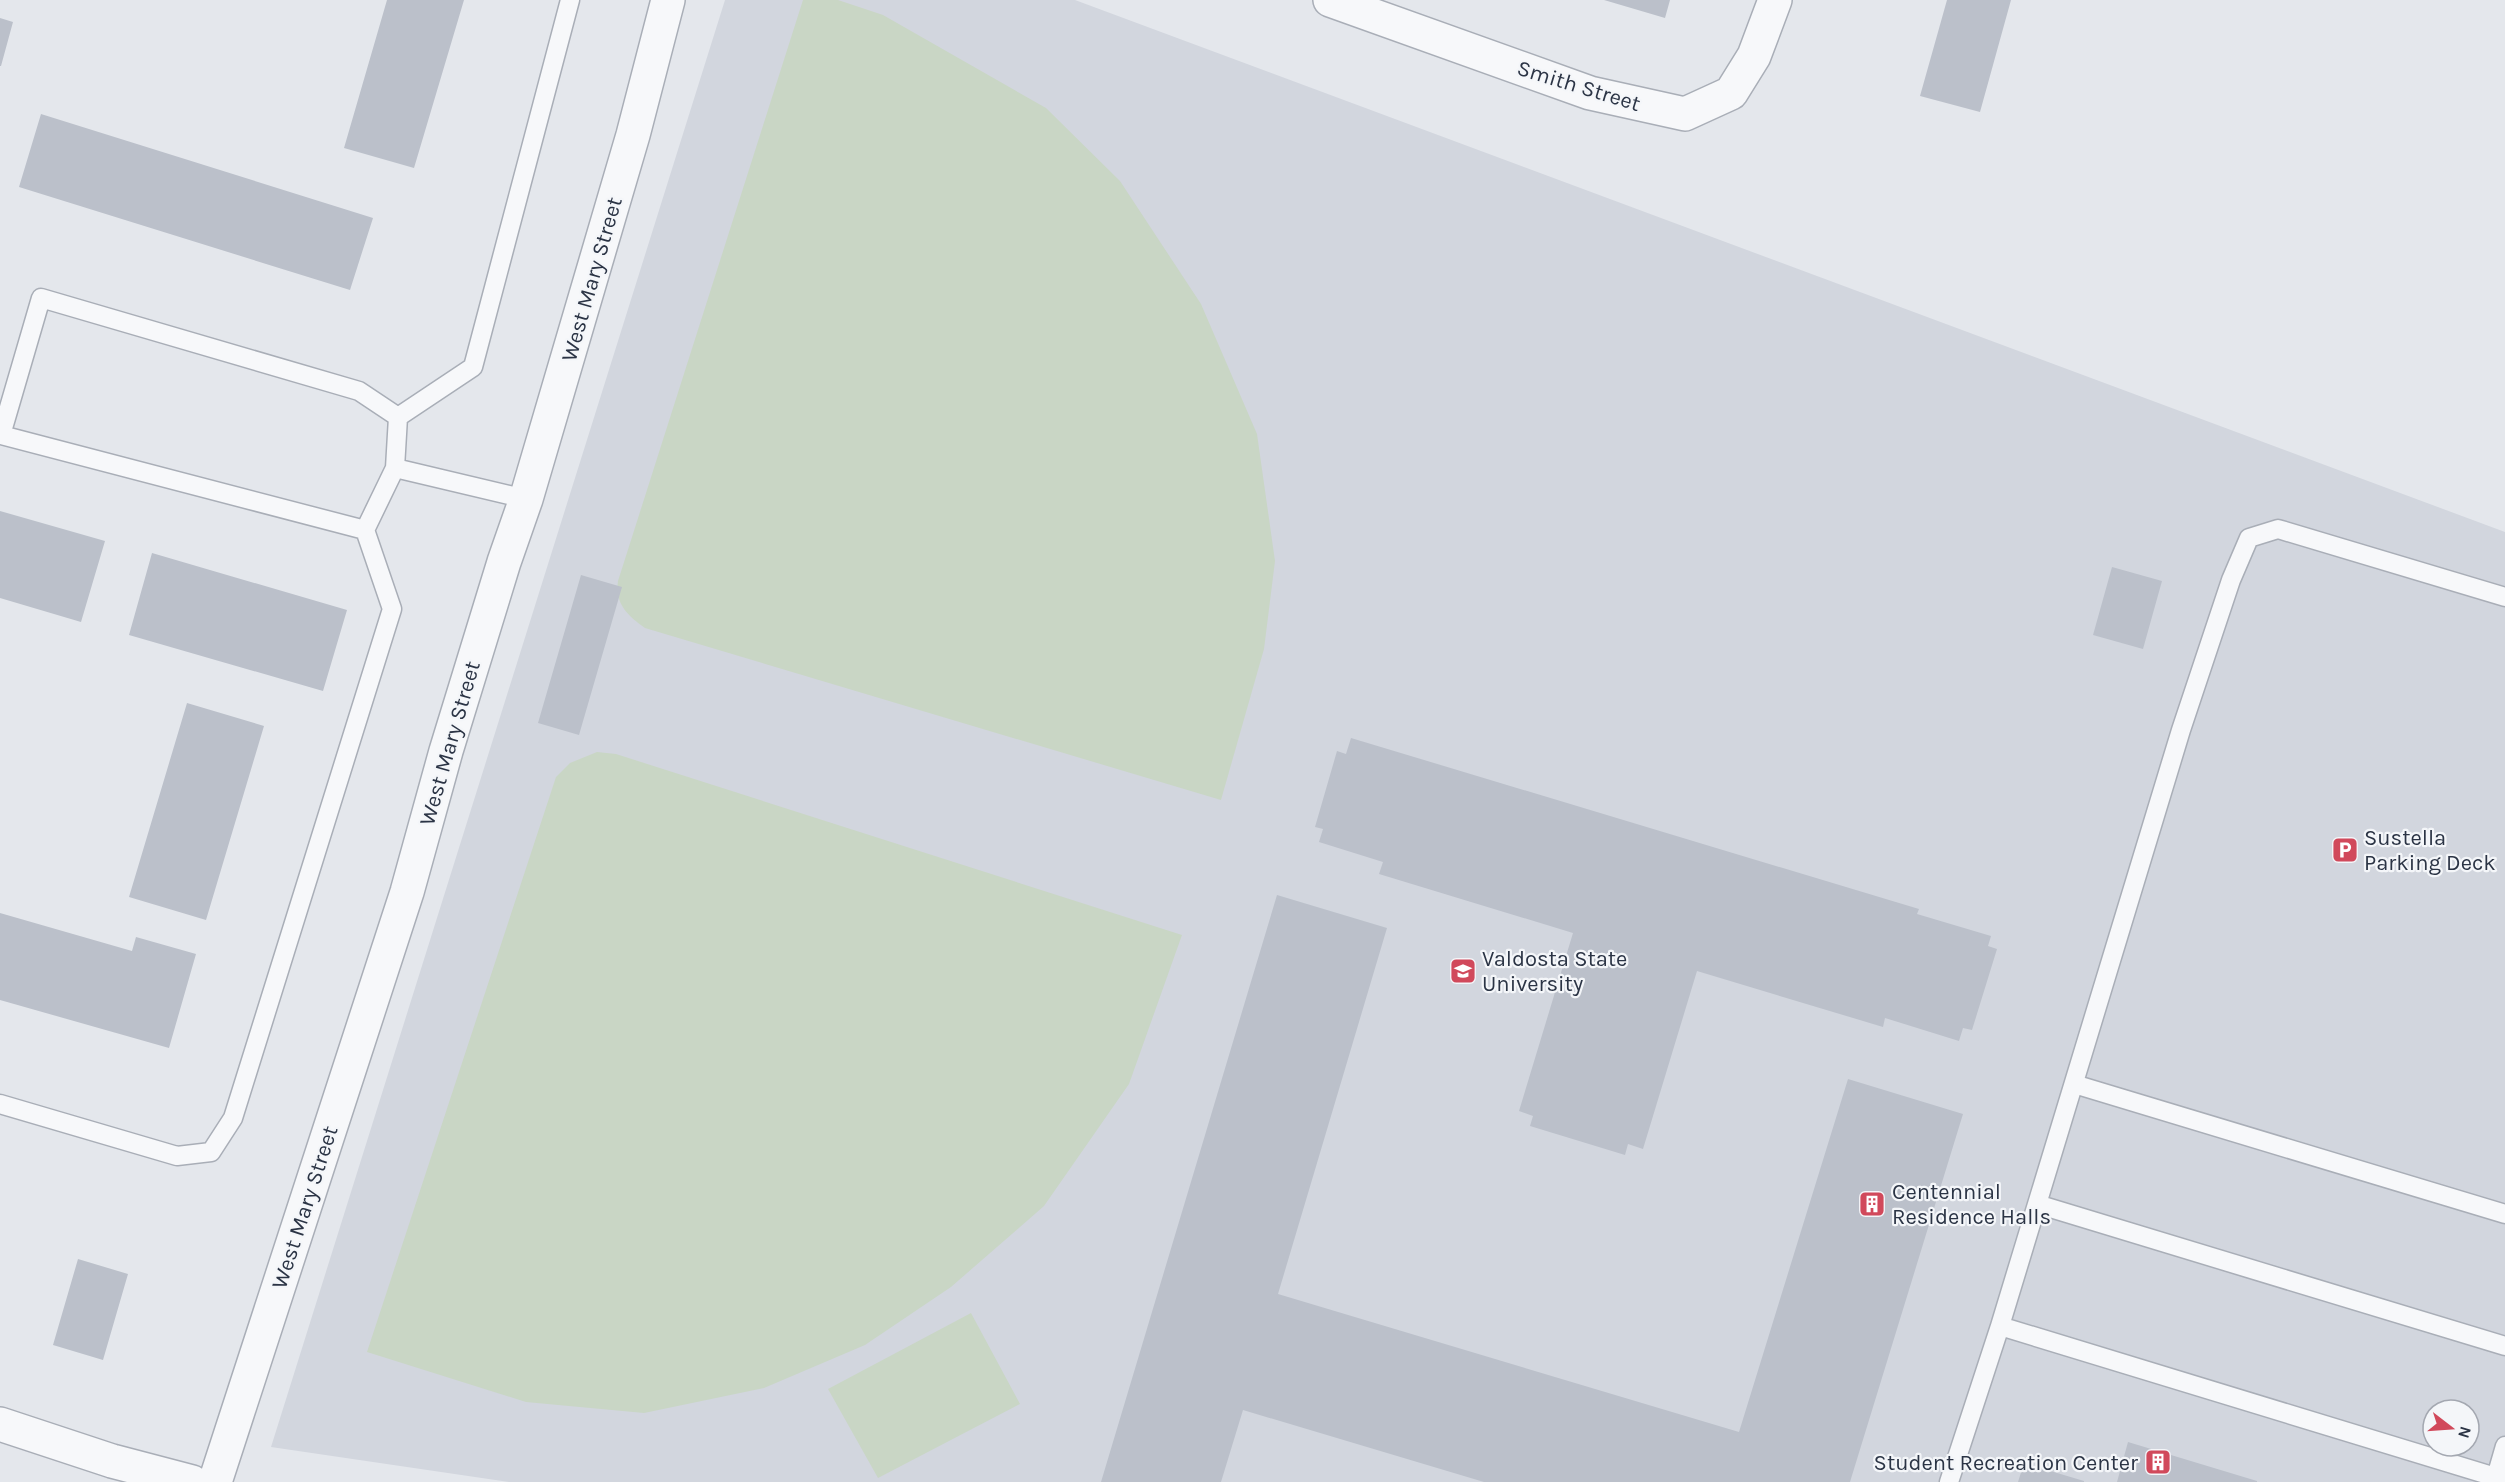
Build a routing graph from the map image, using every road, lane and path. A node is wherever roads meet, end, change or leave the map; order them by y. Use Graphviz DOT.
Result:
graph roads {
  1 [pos="570,0"];
  2 [pos="668,0"];
  3 [pos="1330,0"];
  4 [pos="1775,0"];
  5 [pos="398,417"];
  6 [pos="395,468"];
  7 [pos="526,499"];
  8 [pos="365,530"];
  9 [pos="2505,597"];
  10 [pos="2074,1084"];
  11 [pos="0,1104"];
  12 [pos="2037,1204"];
  13 [pos="2505,1214"];
  14 [pos="2000,1326"];
  15 [pos="2505,1346"];
  16 [pos="0,1424"];
  17 [pos="2505,1446"];
  18 [pos="2500,1478"];
  19 [pos="192,1482"];
  20 [pos="215,1482"];
  21 [pos="1949,1482"];
  1 -- 5 [label="lane"];
  2 -- 7 [label="street, West Mary Street"];
  3 -- 4 [label="street, Smith Street"];
  5 -- 6 [label="lane"];
  5 -- 8 [label="lane"];
  6 -- 7 [label="lane"];
  6 -- 8 [label="lane"];
  7 -- 20 [label="street, West Mary Street"];
  8 -- 11 [label="lane"];
  9 -- 10 [label="lane"];
  10 -- 12 [label="lane"];
  10 -- 13 [label="lane"];
  12 -- 14 [label="lane"];
  12 -- 15 [label="lane"];
  14 -- 18 [label="lane"];
  14 -- 21 [label="lane"];
  16 -- 19 [label="street"];
  17 -- 18 [label="lane"];
}
